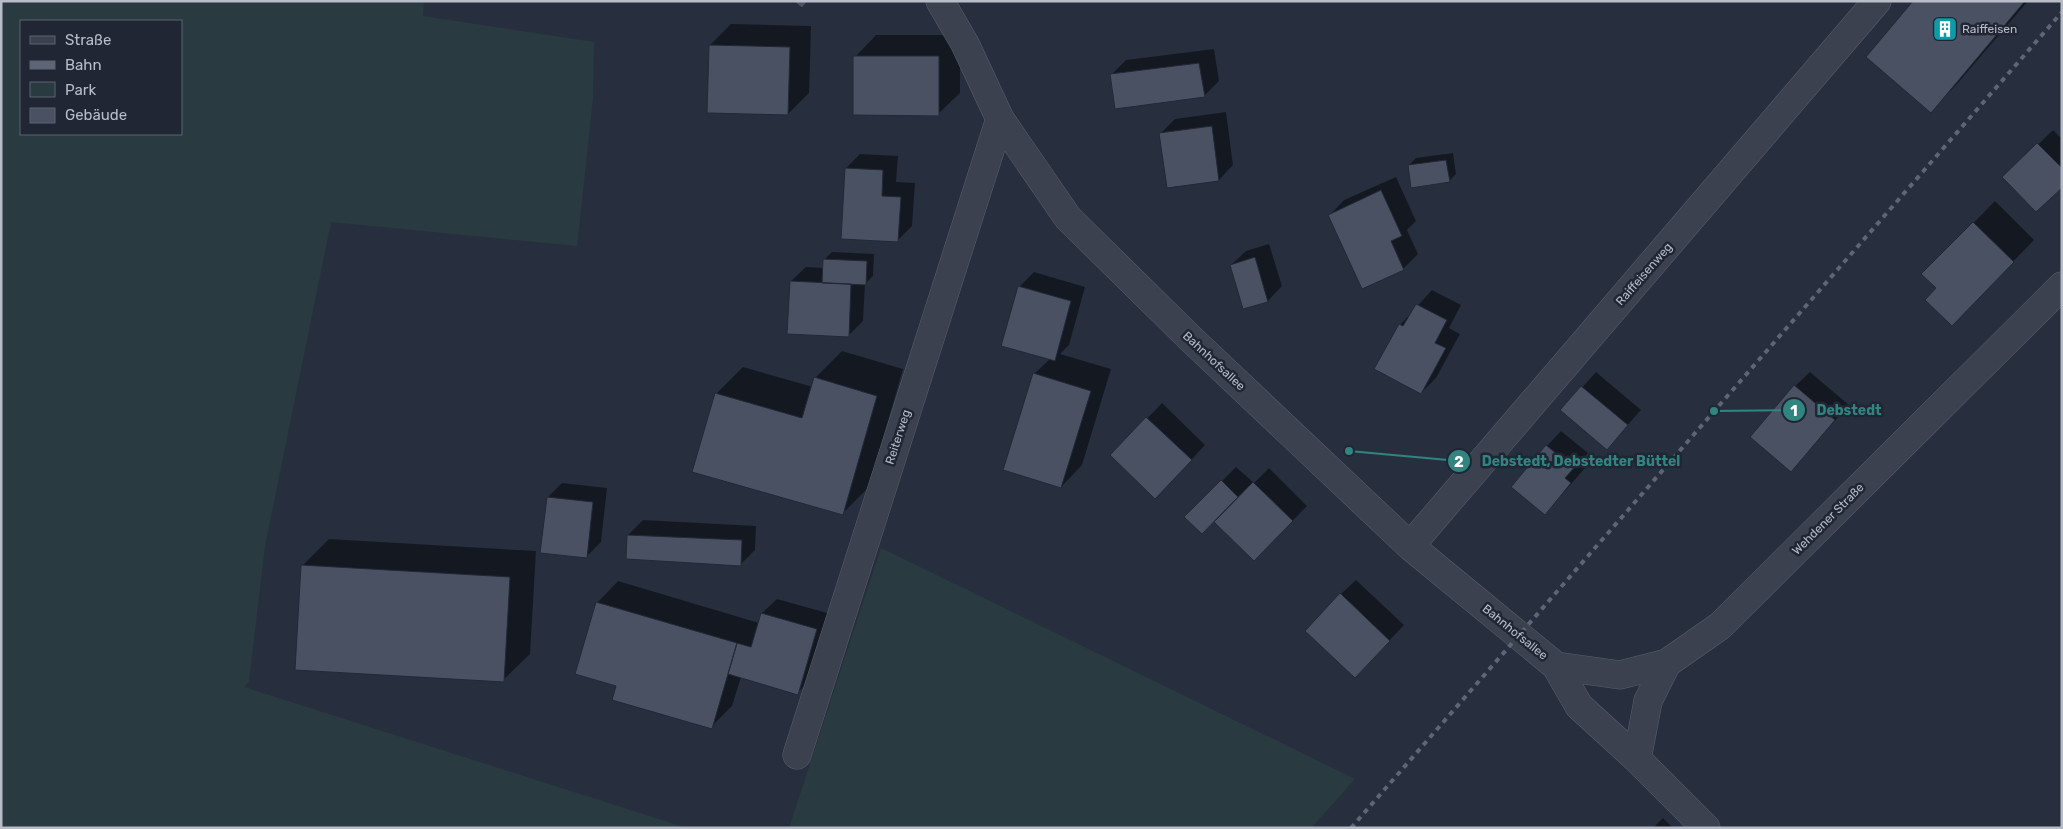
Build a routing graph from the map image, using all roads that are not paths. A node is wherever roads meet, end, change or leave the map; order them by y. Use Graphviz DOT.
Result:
graph roads {
  1 [pos="940,1"];
  2 [pos="1877,1"];
  3 [pos="1000,119"];
  4 [pos="2062,286"];
  5 [pos="1410,546"];
  6 [pos="1668,663"];
  7 [pos="1556,666"];
  8 [pos="797,755"];
  9 [pos="1637,759"];
  10 [pos="1706,828"];
  1 -- 3 [label="street, Bahnhofsallee"];
  2 -- 5 [label="street, Raiffeisenweg"];
  3 -- 5 [label="street, Bahnhofsallee"];
  3 -- 8 [label="street, Reiterweg"];
  4 -- 6 [label="street, Wehdener Straße"];
  5 -- 7 [label="street, Bahnhofsallee"];
  6 -- 7 [label="street, Wehdener Straße"];
  6 -- 9 [label="street"];
  7 -- 9 [label="street"];
  9 -- 10 [label="street"];
}
